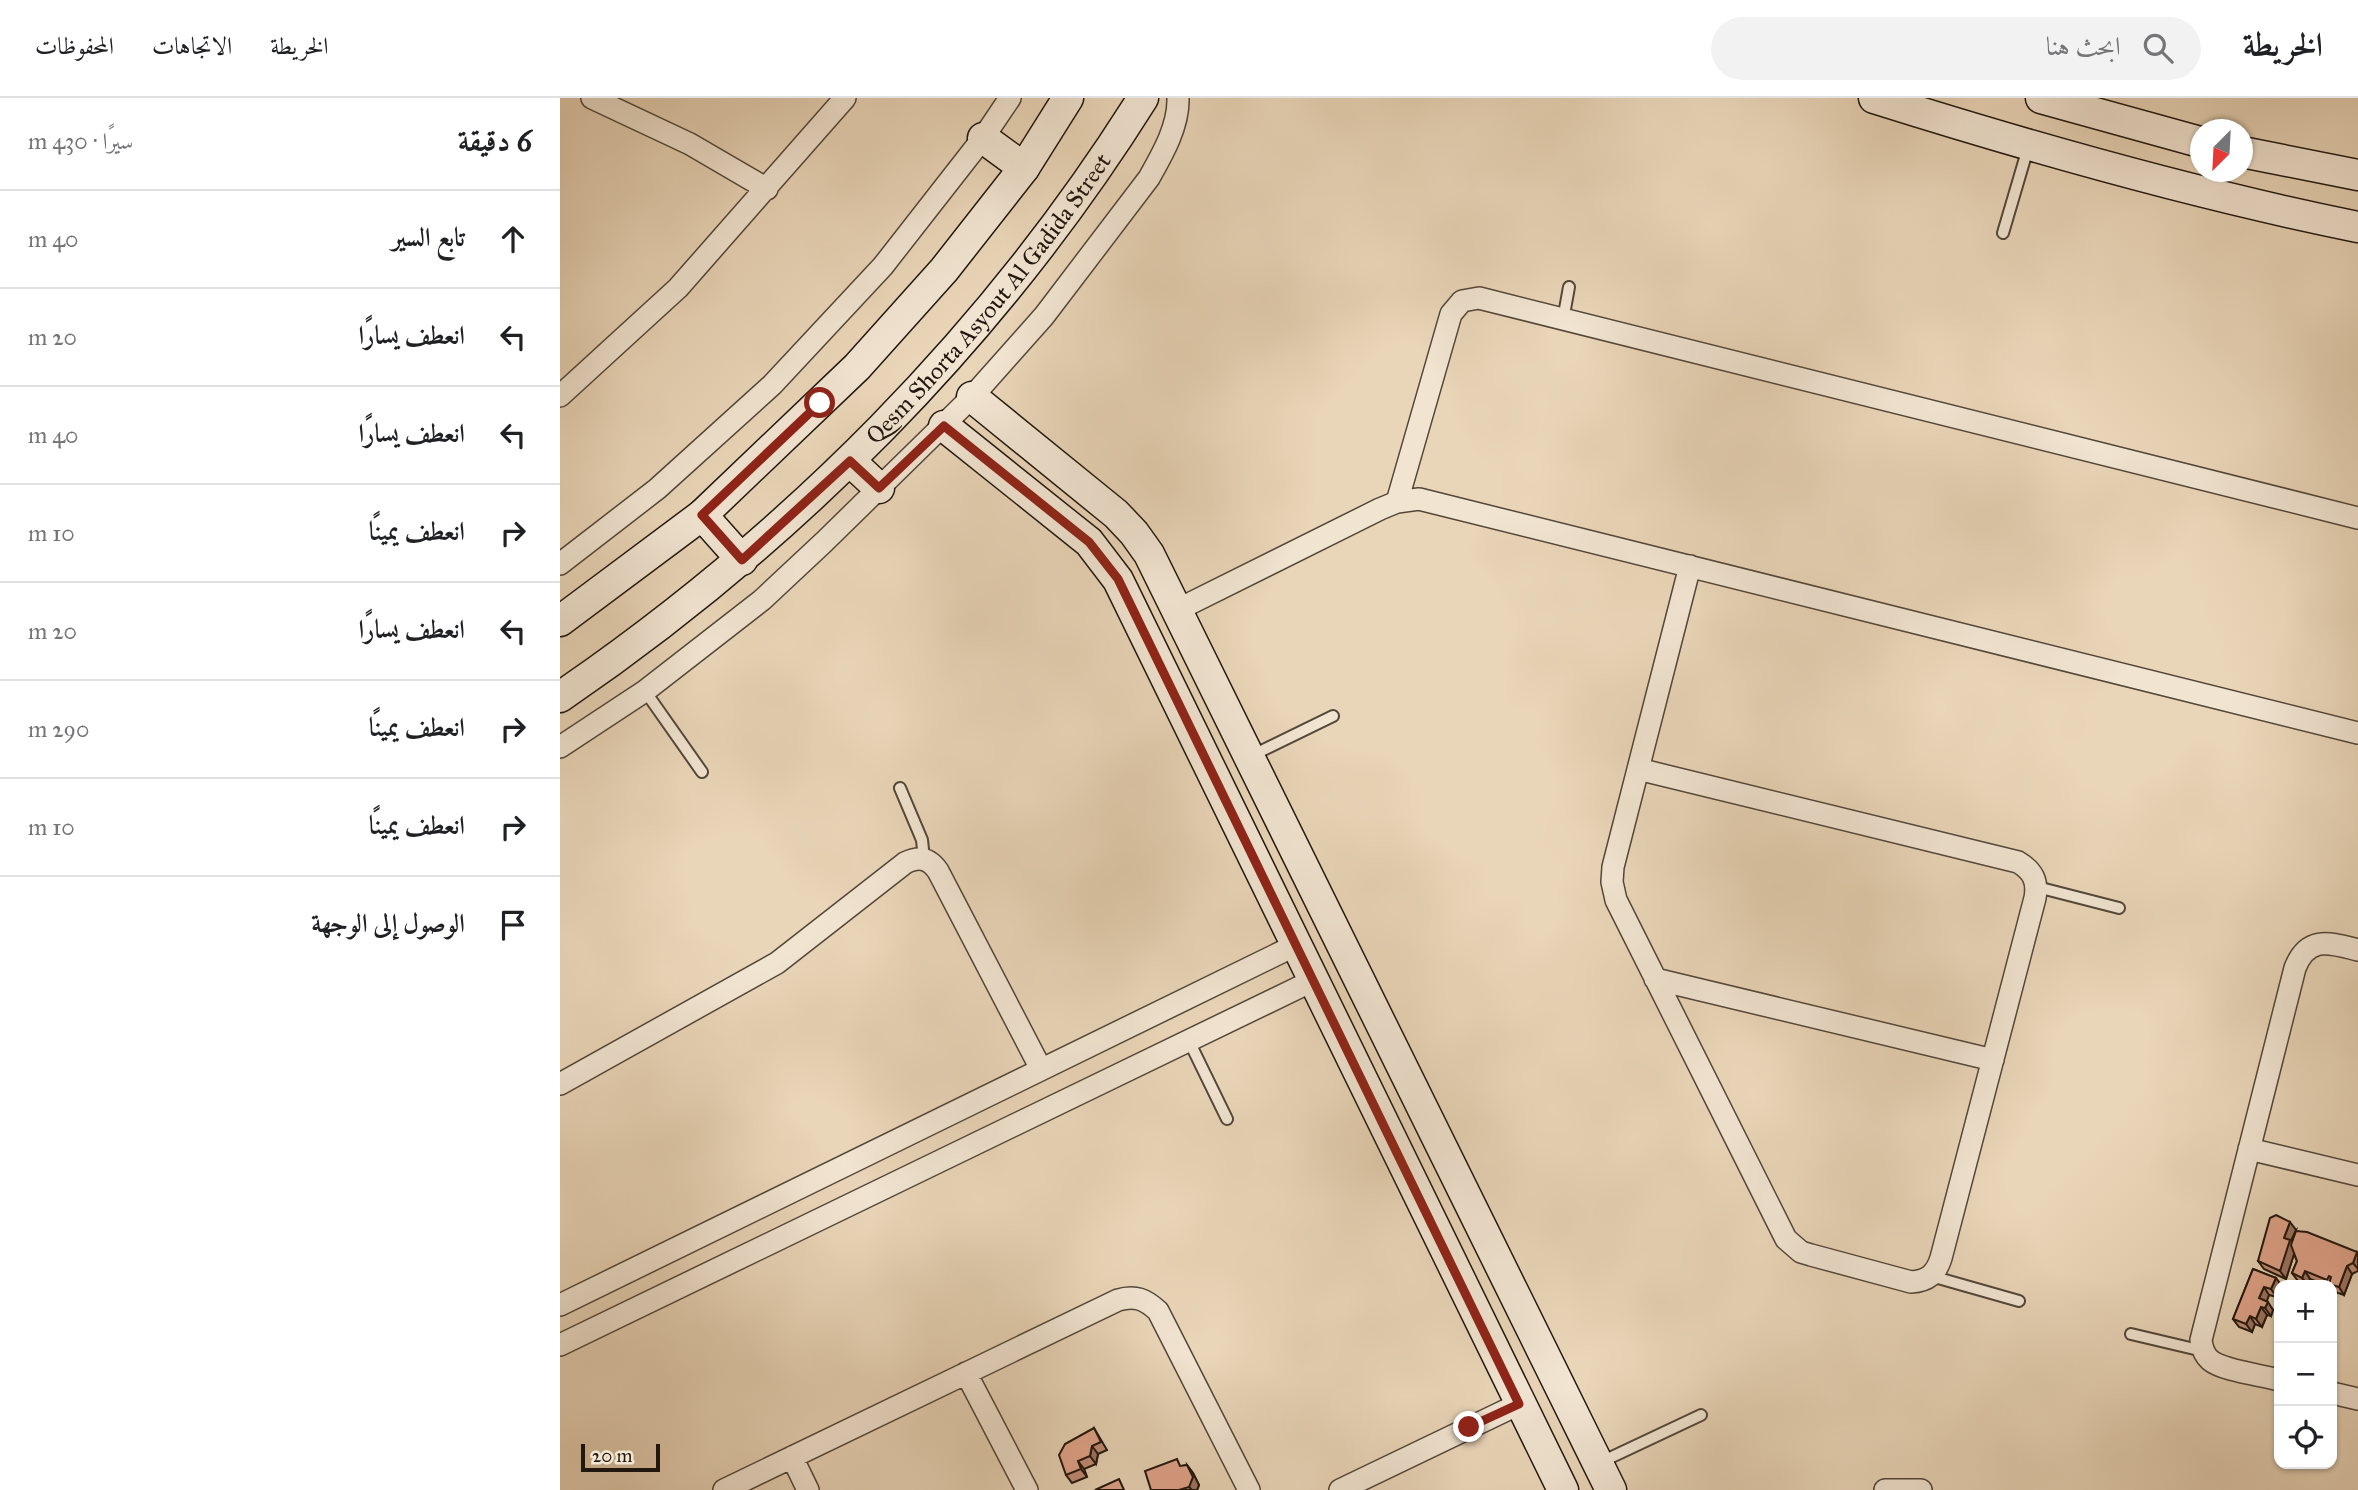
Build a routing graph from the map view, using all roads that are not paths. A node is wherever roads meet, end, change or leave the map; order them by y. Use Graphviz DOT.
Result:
graph roads {
  1 [pos="592,98"];
  2 [pos="845,98"];
  3 [pos="1010,98"];
  4 [pos="1068,98"];
  5 [pos="1143,98"];
  6 [pos="1178,98"];
  7 [pos="1874,98"];
  8 [pos="2041,98"];
  9 [pos="983,138"];
  10 [pos="2190,139"];
  11 [pos="2028,146"];
  12 [pos="2253,154"];
  13 [pos="1024,168"];
  14 [pos="2358,175"];
  15 [pos="767,189"];
  16 [pos="2358,227"];
  17 [pos="2004,233"];
  18 [pos="1569,287"];
  19 [pos="1563,320"];
  20 [pos="560,396"];
  21 [pos="972,397"];
  22 [pos="944,426"];
  23 [pos="850,461"];
  24 [pos="879,488"];
  25 [pos="1397,502"];
  26 [pos="702,515"];
  27 [pos="2358,518"];
  28 [pos="742,560"];
  29 [pos="560,564"];
  30 [pos="1690,566"];
  31 [pos="1177,610"];
  32 [pos="560,621"];
  33 [pos="645,691"];
  34 [pos="560,697"];
  35 [pos="1334,716"];
  36 [pos="2358,733"];
  37 [pos="560,747"];
  38 [pos="1255,767"];
  39 [pos="1638,769"];
  40 [pos="702,772"];
  41 [pos="900,788"];
  42 [pos="1223,795"];
  43 [pos="924,859"];
  44 [pos="2037,887"];
  45 [pos="2119,908"];
  46 [pos="1296,945"];
  47 [pos="2358,950"];
  48 [pos="1655,979"];
  49 [pos="1314,980"];
  50 [pos="1189,1041"];
  51 [pos="1993,1060"];
  52 [pos="1041,1069"];
  53 [pos="560,1084"];
  54 [pos="1227,1119"];
  55 [pos="2249,1149"];
  56 [pos="2358,1175"];
  57 [pos="1931,1276"];
  58 [pos="581,1295"];
  59 [pos="2019,1301"];
  60 [pos="560,1305"];
  61 [pos="596,1328"];
  62 [pos="2131,1334"];
  63 [pos="560,1345"];
  64 [pos="2203,1351"];
  65 [pos="966,1373"];
  66 [pos="2274,1379"];
  67 [pos="2337,1394"];
  68 [pos="2358,1399"];
  69 [pos="1519,1404"];
  70 [pos="1701,1415"];
  71 [pos="792,1457"];
  72 [pos="1605,1477"];
  73 [pos="724,1490"];
  74 [pos="808,1490"];
  75 [pos="1027,1490"];
  76 [pos="1249,1490"];
  77 [pos="1340,1490"];
  78 [pos="1563,1490"];
  79 [pos="1885,1490"];
  80 [pos="1921,1490"];
  1 -- 15 [label="street"];
  2 -- 15 [label="street"];
  3 -- 9 [label="street"];
  4 -- 13 [label="street, Qesm Shorta Asyout Al Gadida Street"];
  5 -- 23 [label="street, Qesm Shorta Asyout Al Gadida Street"];
  6 -- 21 [label="street"];
  7 -- 11 [label="street"];
  8 -- 10 [label="street"];
  9 -- 13 [label="street"];
  9 -- 29 [label="street"];
  11 -- 16 [label="street"];
  11 -- 17 [label="lane"];
  12 -- 14 [label="street"];
  13 -- 26 [label="street, Qesm Shorta Asyout Al Gadida Street"];
  15 -- 20 [label="street"];
  18 -- 19 [label="lane"];
  19 -- 25 [label="street"];
  19 -- 27 [label="street"];
  21 -- 22 [label="street"];
  21 -- 31 [label="street"];
  22 -- 24 [label="street"];
  22 -- 42 [label="street"];
  23 -- 24 [label="street"];
  23 -- 28 [label="street, Qesm Shorta Asyout Al Gadida Street"];
  24 -- 33 [label="street"];
  25 -- 30 [label="street"];
  25 -- 31 [label="street"];
  26 -- 28 [label="street"];
  26 -- 32 [label="street, Qesm Shorta Asyout Al Gadida Street"];
  28 -- 34 [label="street, Qesm Shorta Asyout Al Gadida Street"];
  30 -- 36 [label="street"];
  30 -- 39 [label="street"];
  31 -- 38 [label="street"];
  33 -- 37 [label="street"];
  33 -- 40 [label="lane"];
  35 -- 38 [label="lane"];
  38 -- 42 [label="street"];
  38 -- 72 [label="street"];
  39 -- 44 [label="street"];
  39 -- 48 [label="street"];
  41 -- 43 [label="lane"];
  42 -- 46 [label="street"];
  43 -- 52 [label="street"];
  43 -- 53 [label="street"];
  44 -- 45 [label="lane"];
  44 -- 51 [label="street"];
  46 -- 49 [label="street"];
  46 -- 52 [label="street"];
  47 -- 55 [label="street"];
  48 -- 51 [label="street"];
  48 -- 57 [label="street"];
  49 -- 50 [label="street"];
  49 -- 69 [label="street"];
  50 -- 54 [label="lane"];
  50 -- 61 [label="street"];
  51 -- 57 [label="street"];
  52 -- 58 [label="street"];
  55 -- 56 [label="street"];
  55 -- 64 [label="street"];
  57 -- 59 [label="lane"];
  58 -- 60 [label="street"];
  58 -- 61 [label="street"];
  61 -- 63 [label="street"];
  62 -- 64 [label="lane"];
  64 -- 66 [label="street"];
  65 -- 71 [label="street"];
  65 -- 75 [label="street"];
  65 -- 76 [label="street"];
  67 -- 68 [label="street"];
  69 -- 77 [label="street"];
  69 -- 78 [label="street"];
  70 -- 72 [label="lane"];
  71 -- 73 [label="street"];
  71 -- 74 [label="street"];
  79 -- 80 [label="street"];
}
